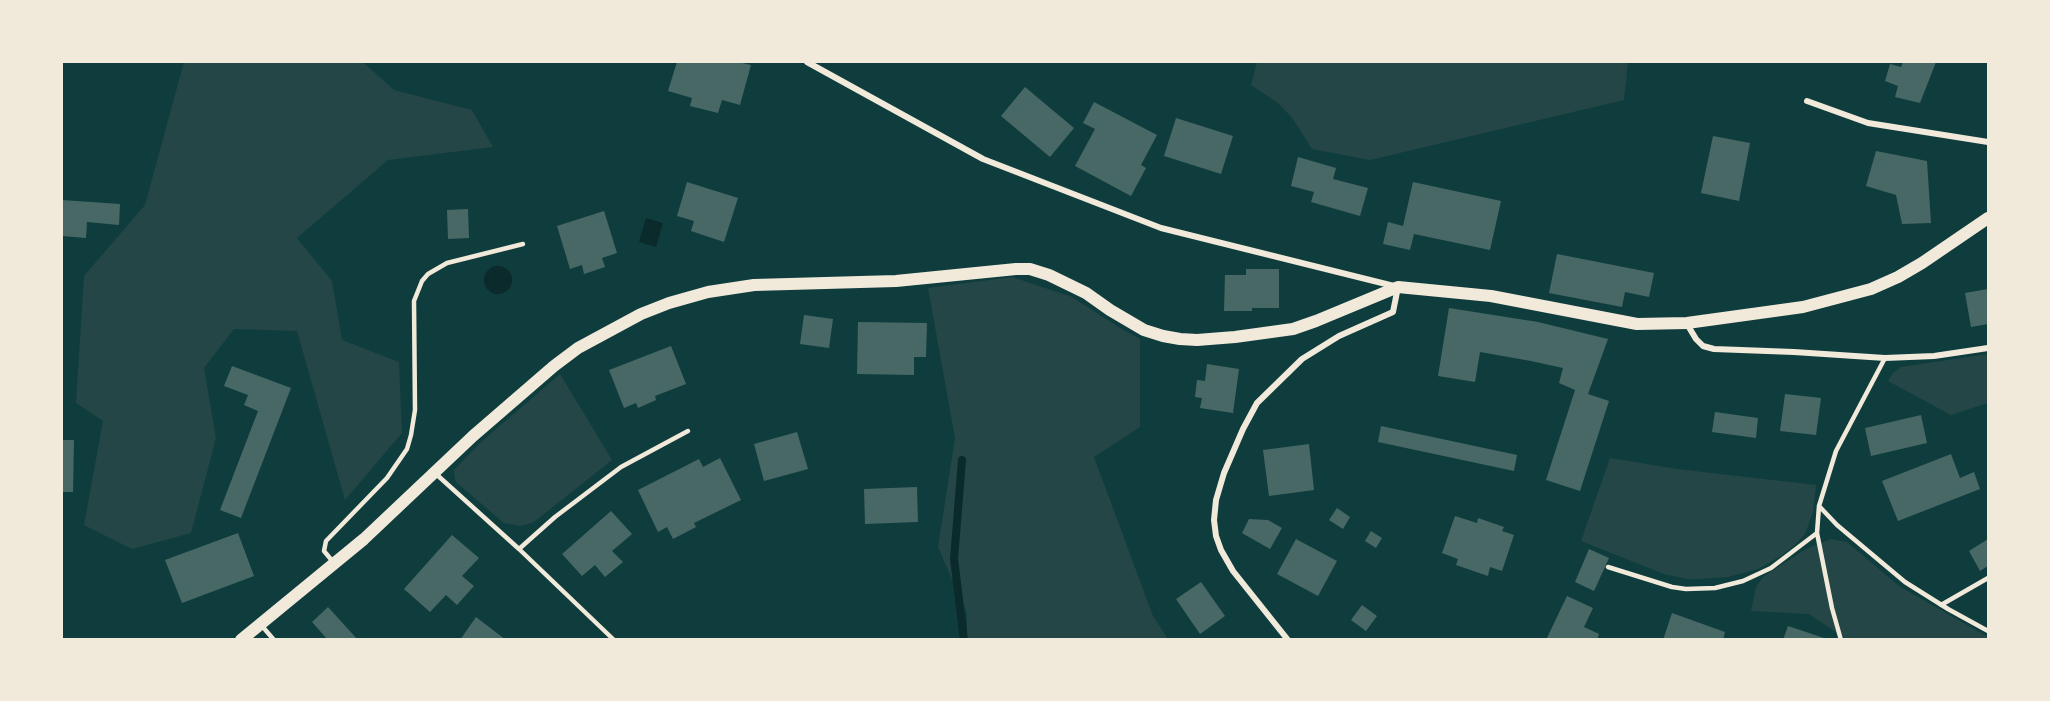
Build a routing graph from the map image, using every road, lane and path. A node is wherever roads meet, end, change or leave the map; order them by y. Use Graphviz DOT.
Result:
graph roads {
  1 [pos="807,62"];
  2 [pos="1808,101"];
  3 [pos="1989,142"];
  4 [pos="1989,218"];
  5 [pos="523,244"];
  6 [pos="1398,287"];
  7 [pos="1687,323"];
  8 [pos="1989,348"];
  9 [pos="1885,358"];
  10 [pos="688,431"];
  11 [pos="434,473"];
  12 [pos="1819,506"];
  13 [pos="1817,533"];
  14 [pos="519,549"];
  15 [pos="334,564"];
  16 [pos="1608,567"];
  17 [pos="1989,578"];
  18 [pos="1941,605"];
  19 [pos="260,623"];
  20 [pos="1989,631"];
  21 [pos="241,639"];
  22 [pos="274,639"];
  23 [pos="614,639"];
  24 [pos="1288,639"];
  25 [pos="1841,639"];
  1 -- 6 [label="street"];
  2 -- 3 [label="street"];
  4 -- 7 [label="main road"];
  5 -- 15 [label="lane"];
  6 -- 7 [label="main road"];
  6 -- 11 [label="main road"];
  6 -- 24 [label="street"];
  7 -- 9 [label="street"];
  8 -- 9 [label="street"];
  9 -- 12 [label="lane"];
  10 -- 14 [label="lane"];
  11 -- 14 [label="lane"];
  11 -- 15 [label="main road"];
  12 -- 13 [label="lane"];
  12 -- 18 [label="lane"];
  13 -- 16 [label="lane"];
  13 -- 25 [label="lane"];
  14 -- 23 [label="lane"];
  15 -- 19 [label="main road"];
  17 -- 18 [label="lane"];
  18 -- 20 [label="lane"];
  19 -- 21 [label="main road"];
  19 -- 22 [label="lane"];
}
